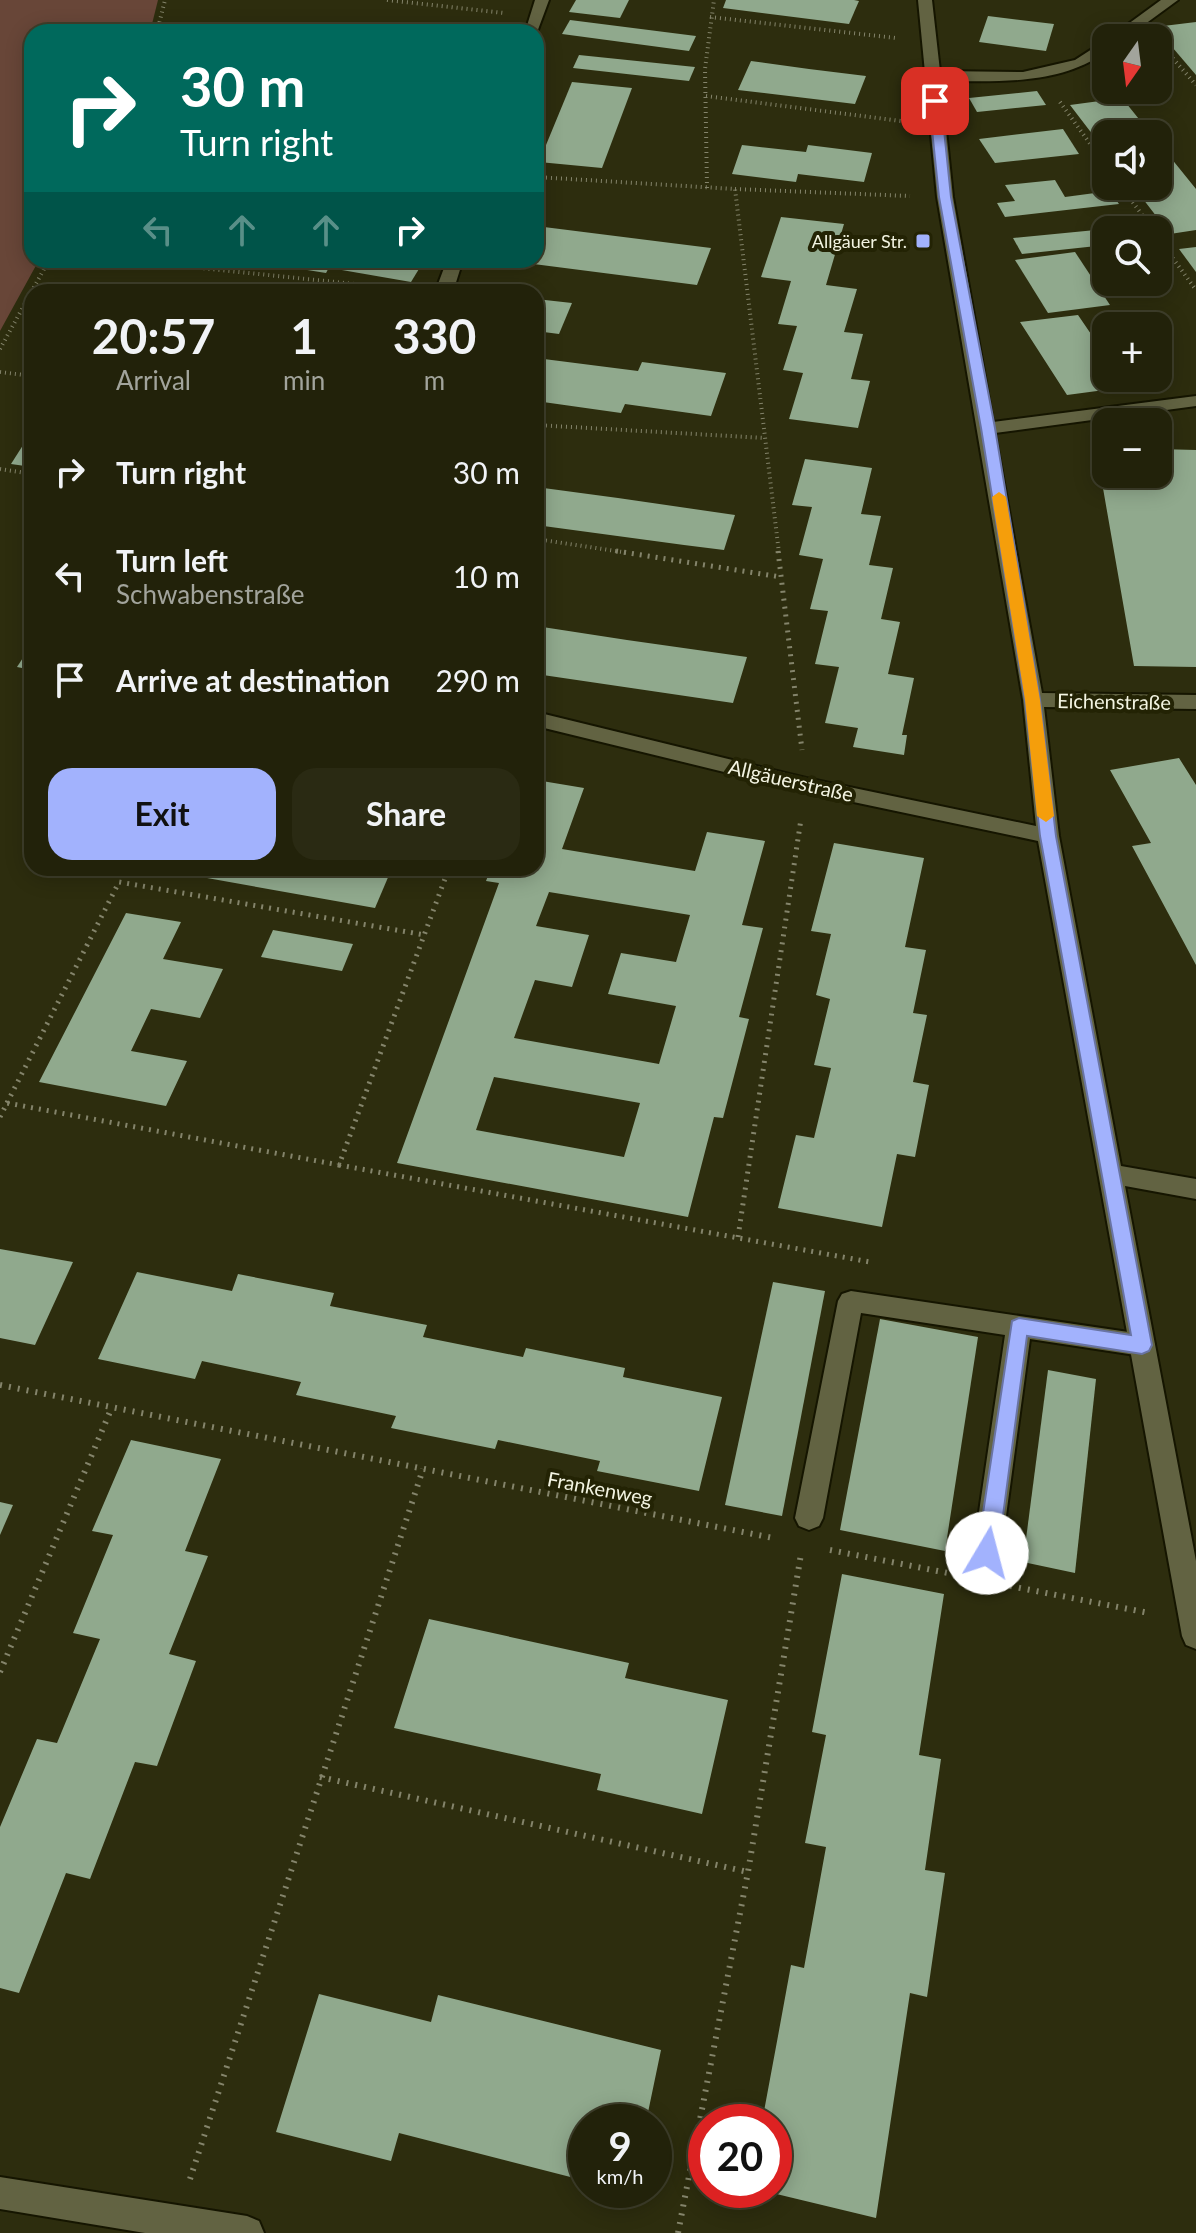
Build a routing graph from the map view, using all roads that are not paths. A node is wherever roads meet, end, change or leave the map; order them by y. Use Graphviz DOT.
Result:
graph roads {
  1 [pos="542,0"];
  2 [pos="925,0"];
  3 [pos="1171,0"];
  4 [pos="534,24"];
  5 [pos="1136,24"];
  6 [pos="1092,55"];
  7 [pos="933,76"];
  8 [pos="1196,401"];
  9 [pos="988,428"];
  10 [pos="1033,700"];
  11 [pos="1196,702"];
  12 [pos="544,721"];
  13 [pos="1048,836"];
  14 [pos="1110,1174"];
  15 [pos="1196,1189"];
  16 [pos="1019,1326"];
  17 [pos="1142,1345"];
  18 [pos="809,1518"];
  19 [pos="987,1553"];
  20 [pos="1195,1629"];
  21 [pos="0,2193"];
  22 [pos="247,2233"];
  1 -- 4 [label="street"];
  2 -- 7 [label="street"];
  3 -- 5 [label="street"];
  6 -- 7 [label="street"];
  7 -- 9 [label="street"];
  8 -- 9 [label="street"];
  9 -- 10 [label="street"];
  10 -- 11 [label="street, Eichenstraße"];
  10 -- 13 [label="street"];
  12 -- 13 [label="street, Allgäuerstraße"];
  13 -- 14 [label="street"];
  14 -- 15 [label="street"];
  14 -- 17 [label="street"];
  16 -- 17 [label="street"];
  16 -- 18 [label="street"];
  16 -- 19 [label="street"];
  17 -- 20 [label="street"];
  21 -- 22 [label="street"];
}
